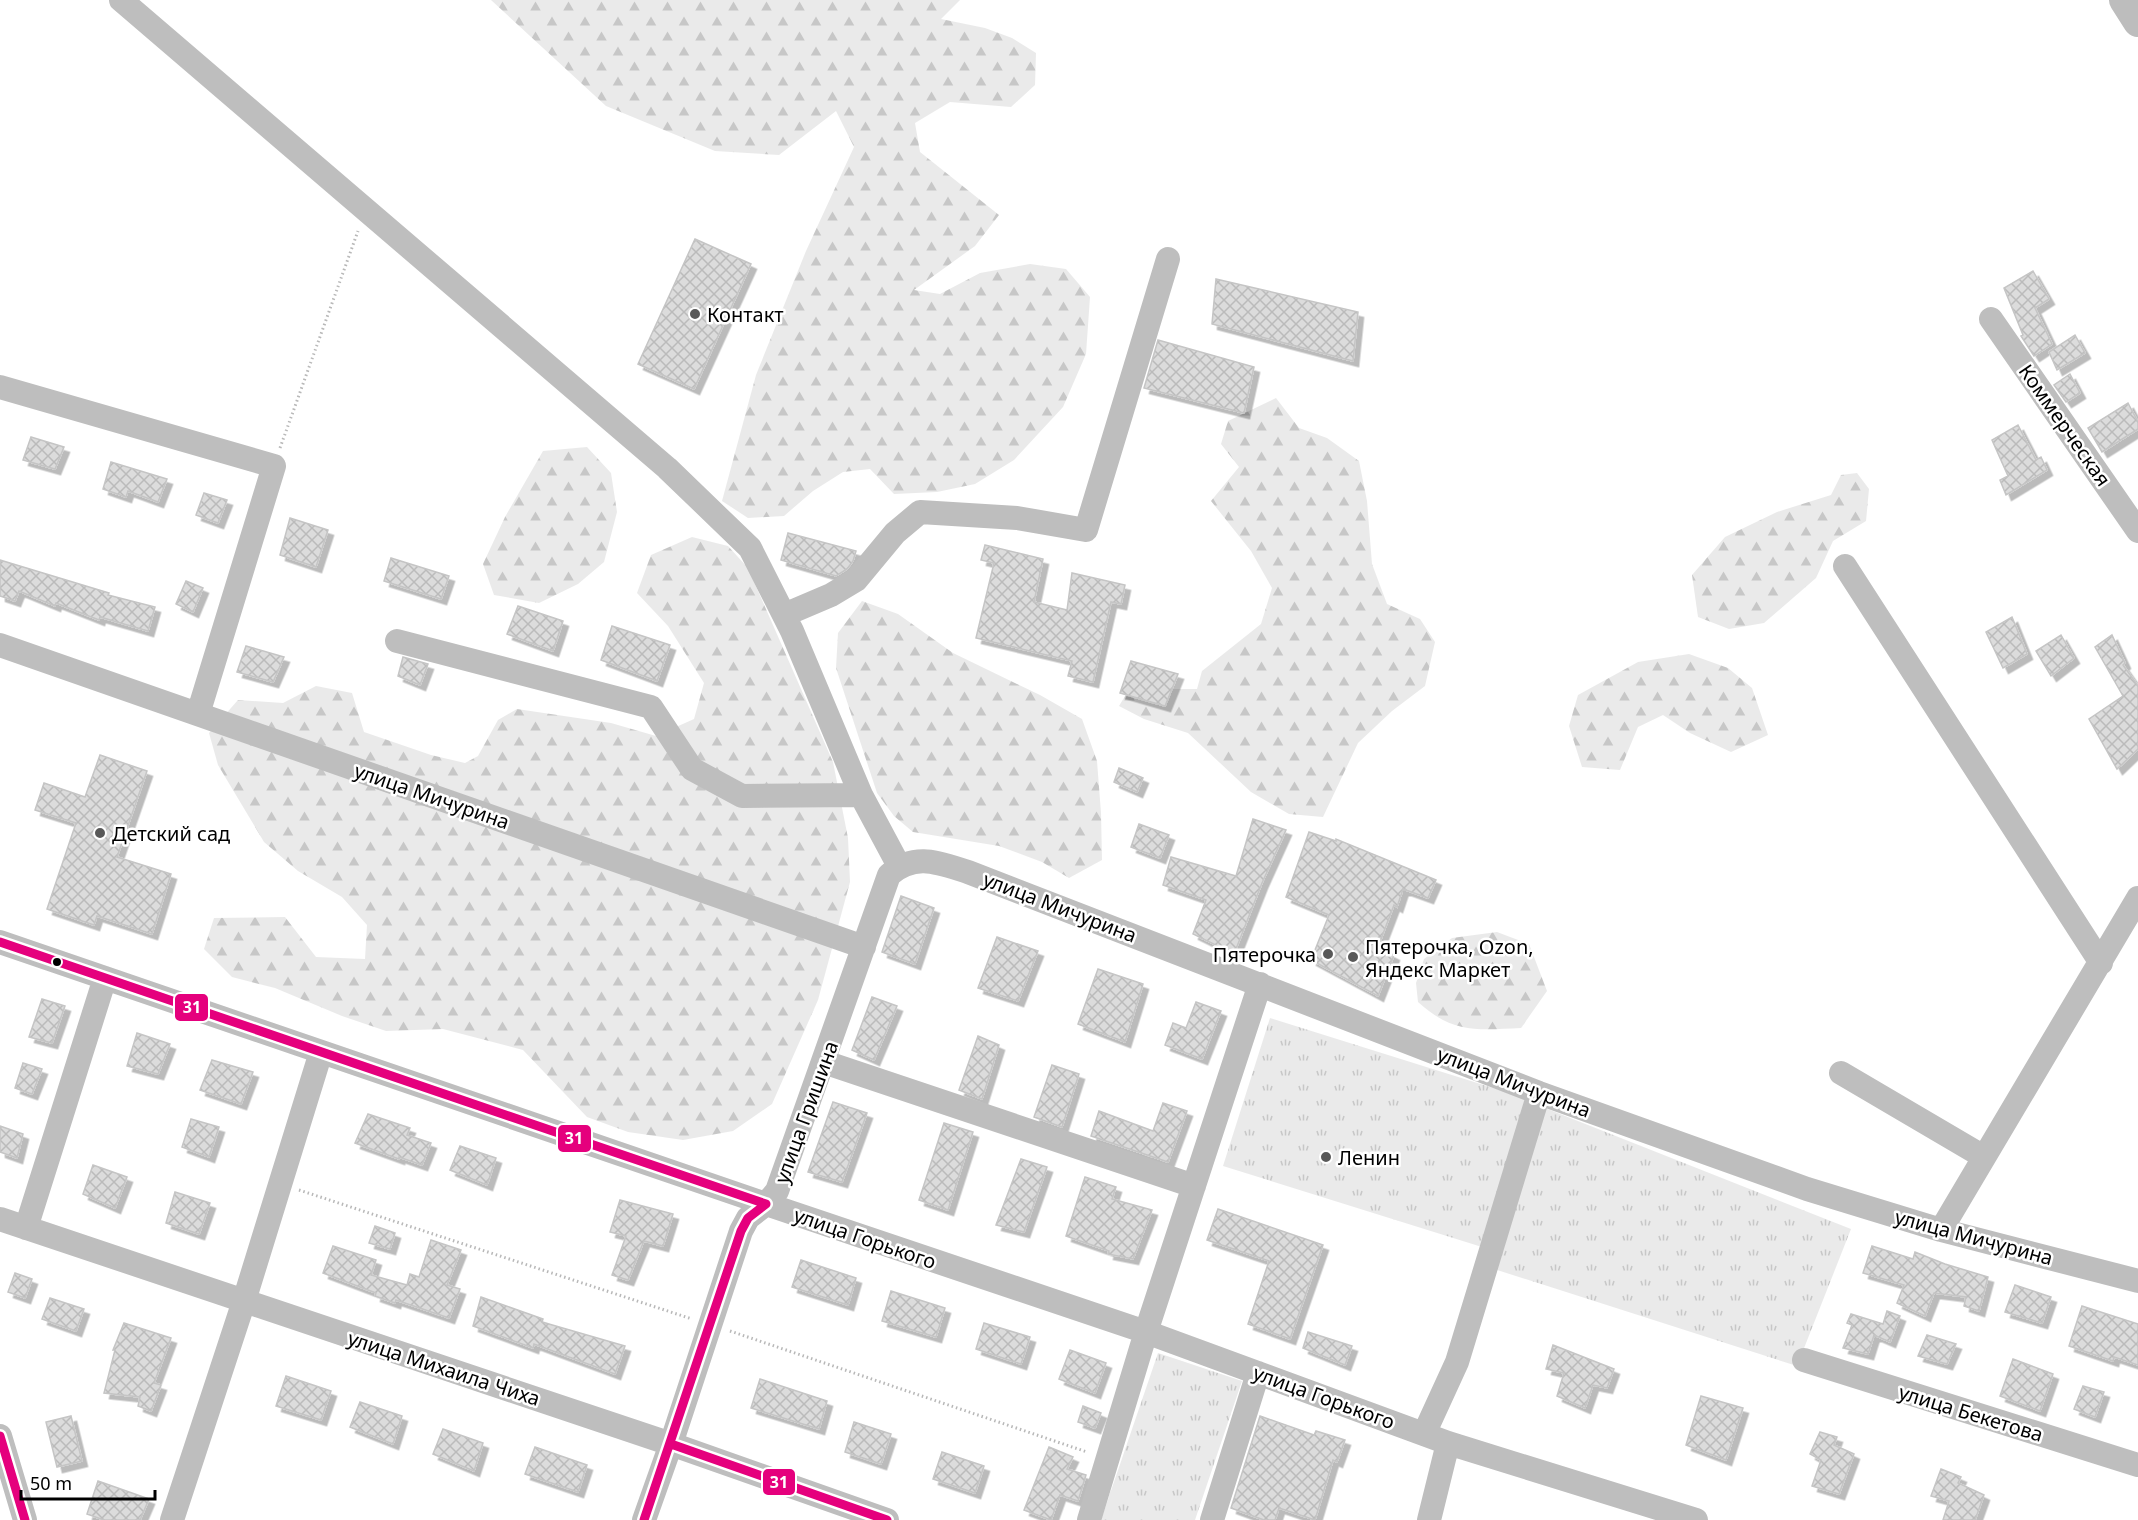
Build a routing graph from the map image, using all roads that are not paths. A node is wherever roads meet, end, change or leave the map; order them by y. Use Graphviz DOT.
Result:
graph roads {
  1 [pos="121,0"];
  2 [pos="2124,0"];
  3 [pos="2138,22"];
  4 [pos="1168,259"];
  5 [pos="1991,319"];
  6 [pos="0,387"];
  7 [pos="2138,531"];
  8 [pos="1845,566"];
  9 [pos="784,615"];
  10 [pos="397,641"];
  11 [pos="0,645"];
  12 [pos="198,714"];
  13 [pos="861,795"];
  14 [pos="899,867"];
  15 [pos="2138,898"];
  16 [pos="0,942"];
  17 [pos="864,948"];
  18 [pos="2101,963"];
  19 [pos="105,978"];
  20 [pos="1260,984"];
  21 [pos="321,1052"];
  22 [pos="824,1062"];
  23 [pos="1841,1073"];
  24 [pos="1539,1093"];
  25 [pos="1984,1157"];
  26 [pos="1194,1186"];
  27 [pos="766,1204"];
  28 [pos="0,1220"];
  29 [pos="26,1228"];
  30 [pos="1941,1230"];
  31 [pos="2138,1281"];
  32 [pos="244,1301"];
  33 [pos="1146,1332"];
  34 [pos="1804,1360"];
  35 [pos="1258,1373"];
  36 [pos="1424,1434"];
  37 [pos="0,1436"];
  38 [pos="1448,1443"];
  39 [pos="671,1444"];
  40 [pos="2138,1465"];
  41 [pos="6,1476"];
  42 [pos="25,1520"];
  43 [pos="172,1520"];
  44 [pos="644,1520"];
  45 [pos="887,1520"];
  46 [pos="1089,1520"];
  47 [pos="1212,1520"];
  48 [pos="1429,1520"];
  49 [pos="1696,1520"];
  1 -- 9 [label="street"];
  2 -- 3 [label="main road"];
  4 -- 9 [label="street"];
  5 -- 7 [label="street, Коммерческая"];
  6 -- 12 [label="street"];
  8 -- 18 [label="street"];
  9 -- 13 [label="street"];
  10 -- 13 [label="street"];
  11 -- 12 [label="street, улица Мичурина"];
  12 -- 17 [label="street, улица Мичурина"];
  13 -- 14 [label="street"];
  14 -- 17 [label="street, улица Гришина"];
  14 -- 20 [label="street, улица Мичурина"];
  15 -- 18 [label="street"];
  16 -- 19 [label="street, улица Горького"];
  17 -- 22 [label="street, улица Гришина"];
  18 -- 25 [label="street"];
  19 -- 21 [label="street, улица Горького"];
  19 -- 29 [label="street"];
  20 -- 24 [label="street, улица Мичурина"];
  20 -- 26 [label="street"];
  21 -- 27 [label="street, улица Горького"];
  21 -- 32 [label="street"];
  22 -- 26 [label="street"];
  22 -- 27 [label="street, улица Гришина"];
  23 -- 25 [label="street"];
  24 -- 30 [label="street, улица Мичурина"];
  24 -- 36 [label="street"];
  25 -- 30 [label="street"];
  26 -- 33 [label="street"];
  27 -- 33 [label="street, улица Горького"];
  27 -- 39 [label="street, улица Гришина"];
  28 -- 29 [label="street, улица Михаила Чиха"];
  29 -- 32 [label="street, улица Михаила Чиха"];
  30 -- 31 [label="street, улица Мичурина"];
  32 -- 39 [label="street, улица Михаила Чиха"];
  32 -- 43 [label="street"];
  33 -- 35 [label="street, улица Горького"];
  33 -- 46 [label="street"];
  34 -- 40 [label="street, улица Бекетова"];
  35 -- 36 [label="street, улица Горького"];
  35 -- 47 [label="street"];
  36 -- 38 [label="street, улица Горького"];
  37 -- 41 [label="street"];
  38 -- 48 [label="street"];
  38 -- 49 [label="street, улица Горького"];
  39 -- 44 [label="street, улица Гришина"];
  39 -- 45 [label="street, улица Михаила Чиха"];
  41 -- 42 [label="street"];
}
